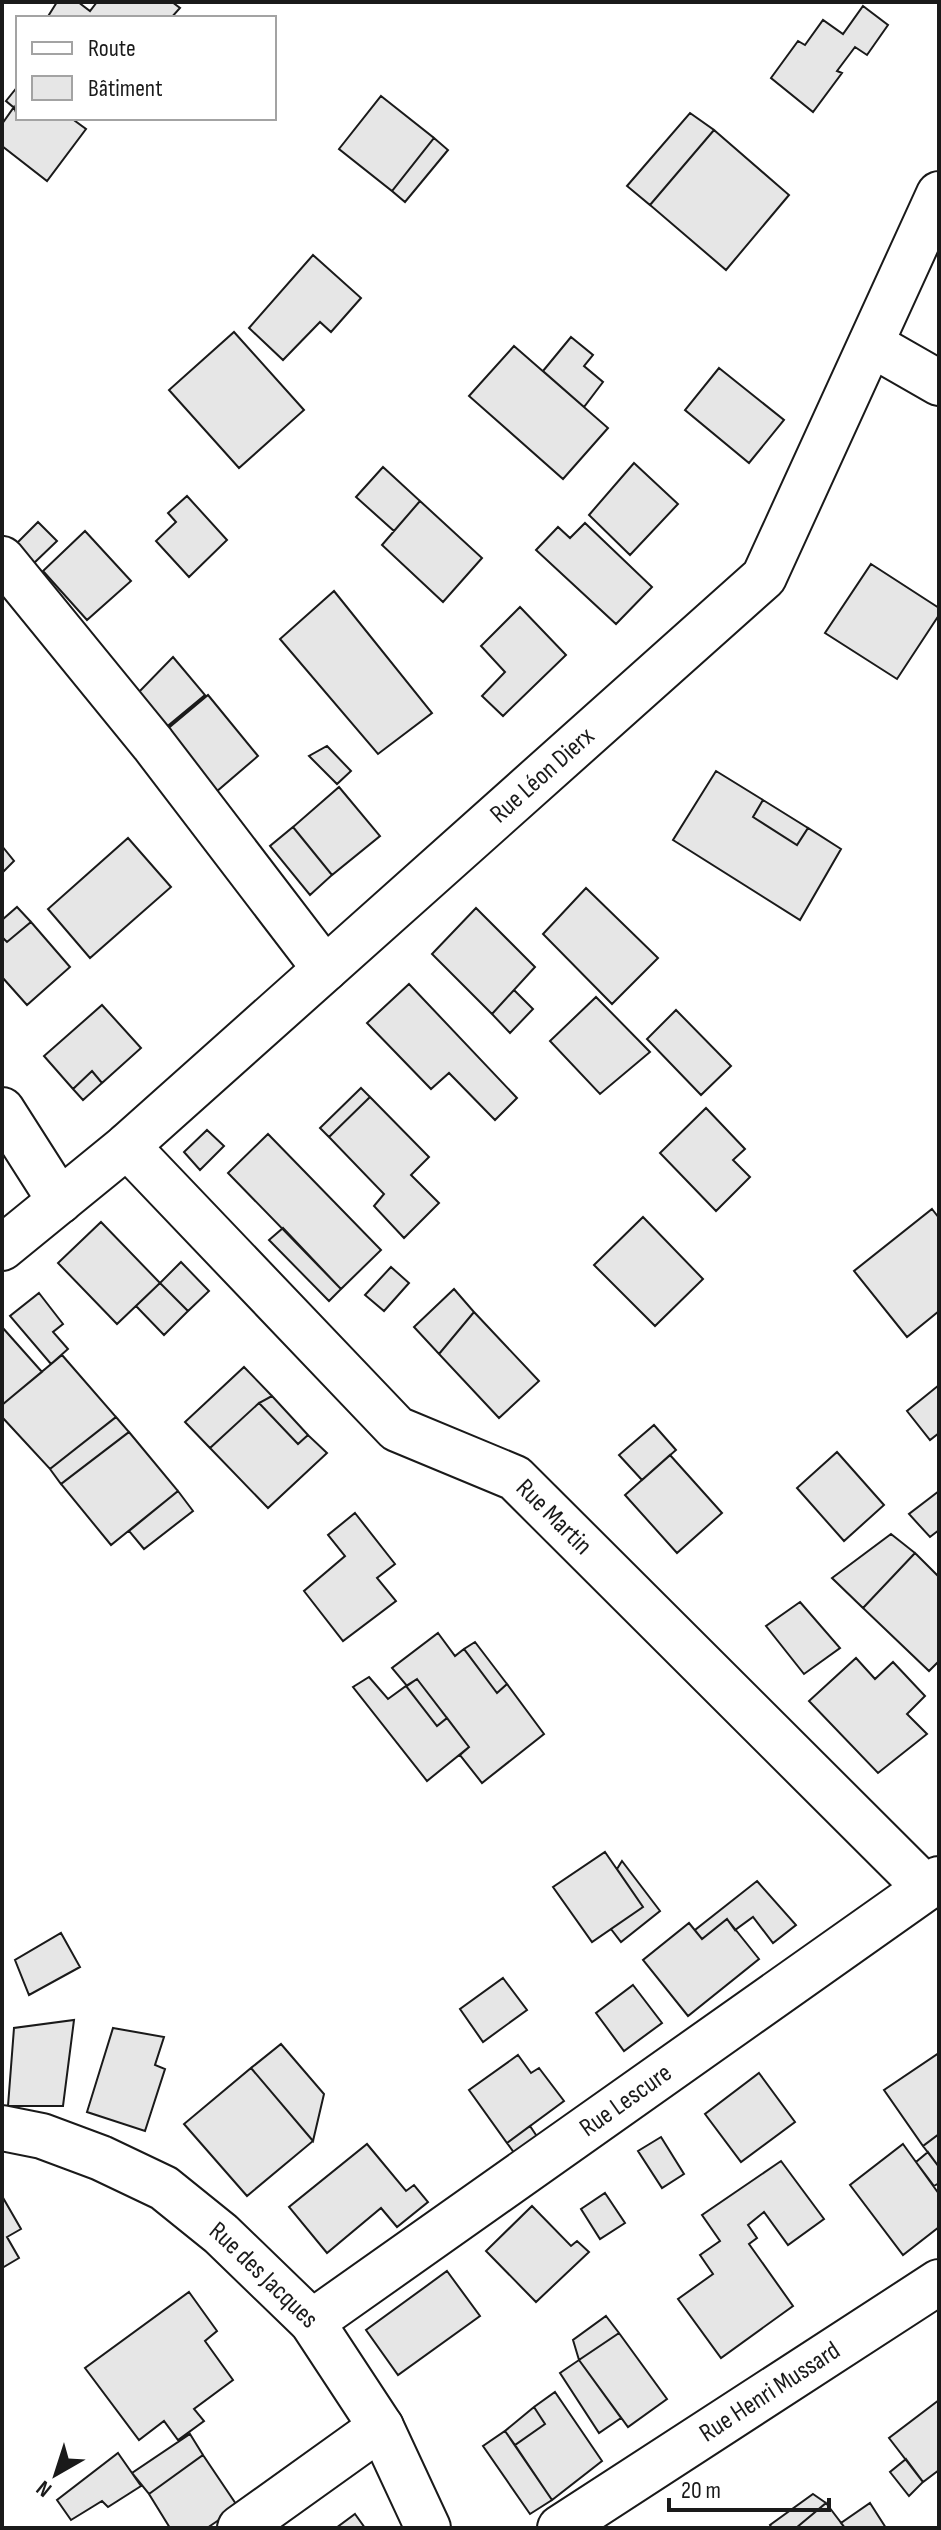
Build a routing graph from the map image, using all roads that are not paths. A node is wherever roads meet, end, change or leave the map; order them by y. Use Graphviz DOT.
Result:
graph roads {
  1 [pos="939,194"];
  2 [pos="871,344"];
  3 [pos="939,383"];
  4 [pos="2,559"];
  5 [pos="325,969"];
  6 [pos="2,1110"];
  7 [pos="127,1146"];
  8 [pos="60,1201"];
  9 [pos="2,1248"];
  10 [pos="933,1884"];
  11 [pos="2,2128"];
  12 [pos="939,2282"];
  13 [pos="312,2322"];
  14 [pos="381,2427"];
  15 [pos="240,2528"];
  16 [pos="428,2528"];
  17 [pos="560,2528"];
  1 -- 2 [label="street, Rue Léon Dierx"];
  2 -- 3 [label="street"];
  2 -- 5 [label="street, Rue Léon Dierx"];
  4 -- 5 [label="street"];
  5 -- 7 [label="street, Rue Léon Dierx"];
  6 -- 8 [label="street"];
  7 -- 8 [label="street, Rue Léon Dierx"];
  7 -- 10 [label="street, Rue Martin"];
  8 -- 9 [label="street, Rue Léon Dierx"];
  10 -- 13 [label="street, Rue Lescure"];
  11 -- 13 [label="street, Rue des Jacques"];
  12 -- 17 [label="street, Rue Henri Mussard"];
  13 -- 14 [label="street, Rue des Jacques"];
  14 -- 15 [label="street"];
  14 -- 16 [label="street, Rue des Jacques"];
}
